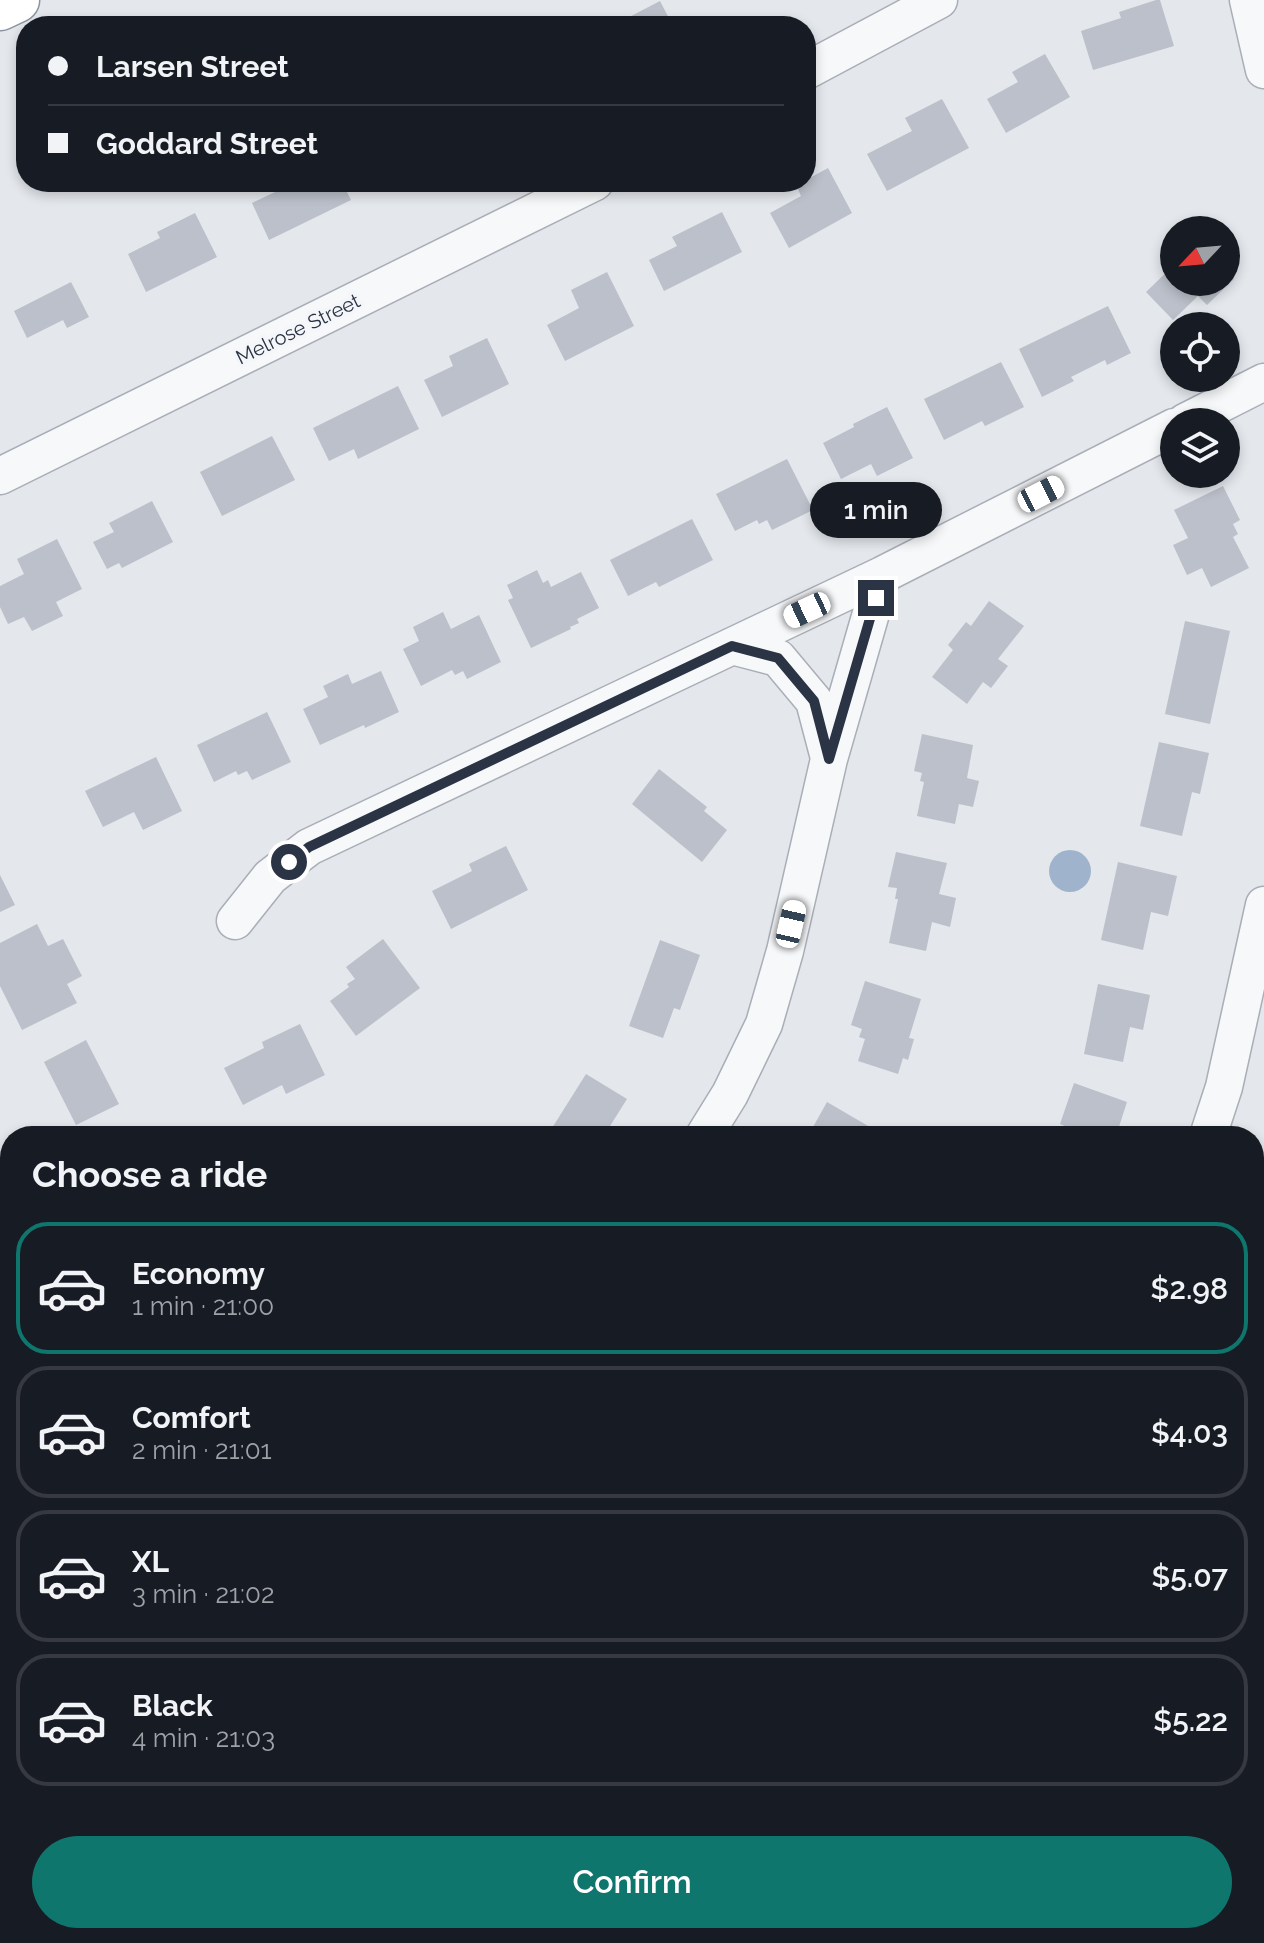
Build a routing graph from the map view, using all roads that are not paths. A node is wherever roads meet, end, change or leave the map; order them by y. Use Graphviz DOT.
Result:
graph roads {
  1 [pos="17,0"];
  2 [pos="939,0"];
  3 [pos="1248,0"];
  4 [pos="0,8"];
  5 [pos="816,66"];
  6 [pos="1264,70"];
  7 [pos="575,192"];
  8 [pos="1264,382"];
  9 [pos="1213,408"];
  10 [pos="1160,434"];
  11 [pos="0,476"];
  12 [pos="882,575"];
  13 [pos="732,646"];
  14 [pos="829,759"];
  15 [pos="1264,905"];
  16 [pos="235,921"];
  17 [pos="710,1126"];
  18 [pos="1211,1126"];
  1 -- 4 [label="highway"];
  2 -- 5 [label="street"];
  3 -- 6 [label="street"];
  7 -- 11 [label="street, Melrose Street"];
  8 -- 9 [label="street"];
  10 -- 12 [label="street"];
  12 -- 13 [label="street"];
  12 -- 14 [label="street"];
  13 -- 14 [label="street"];
  13 -- 16 [label="street"];
  14 -- 17 [label="street"];
  15 -- 18 [label="street"];
}
